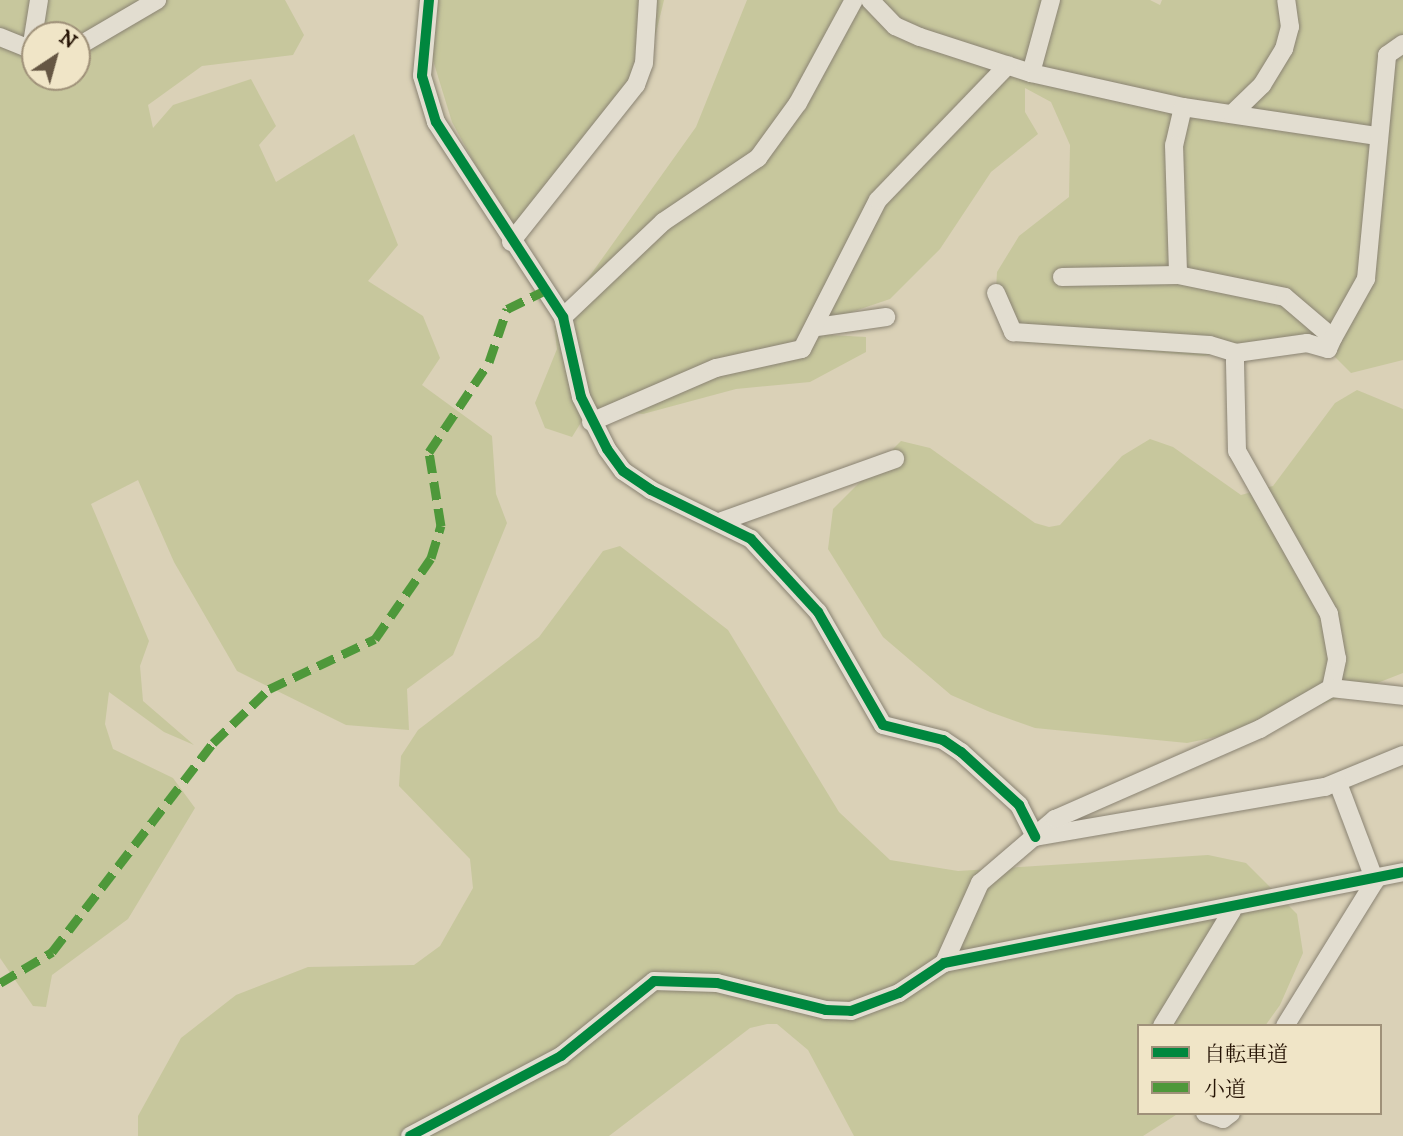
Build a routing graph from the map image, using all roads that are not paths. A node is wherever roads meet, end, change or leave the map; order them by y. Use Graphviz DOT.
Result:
graph roads {
  1 [pos="39,0"];
  2 [pos="429,0"];
  3 [pos="648,0"];
  4 [pos="854,0"];
  5 [pos="870,0"];
  6 [pos="1051,0"];
  7 [pos="1286,0"];
  8 [pos="152,1"];
  9 [pos="37,21"];
  10 [pos="0,38"];
  11 [pos="91,38"];
  12 [pos="1403,44"];
  13 [pos="21,46"];
  14 [pos="1008,65"];
  15 [pos="1031,73"];
  16 [pos="1183,107"];
  17 [pos="1232,114"];
  18 [pos="1376,136"];
  19 [pos="511,242"];
  20 [pos="1178,275"];
  21 [pos="1062,277"];
  22 [pos="996,293"];
  23 [pos="564,317"];
  24 [pos="886,317"];
  25 [pos="817,327"];
  26 [pos="1333,338"];
  27 [pos="1236,353"];
  28 [pos="591,422"];
  29 [pos="895,459"];
  30 [pos="722,521"];
  31 [pos="1331,688"];
  32 [pos="1403,696"];
  33 [pos="1403,755"];
  34 [pos="1338,783"];
  35 [pos="1035,837"];
  36 [pos="1403,872"];
  37 [pos="1375,881"];
  38 [pos="1232,911"];
  39 [pos="944,963"];
  40 [pos="1164,1024"];
  41 [pos="1286,1024"];
  42 [pos="1211,1115"];
  43 [pos="1228,1115"];
  44 [pos="410,1136"];
  1 -- 9 [label="street"];
  2 -- 19 [label="street"];
  3 -- 19 [label="street"];
  4 -- 23 [label="street"];
  5 -- 14 [label="street"];
  6 -- 15 [label="street"];
  7 -- 17 [label="street"];
  8 -- 11 [label="street"];
  10 -- 13 [label="street"];
  12 -- 18 [label="street"];
  14 -- 15 [label="street"];
  14 -- 25 [label="street"];
  15 -- 16 [label="street"];
  16 -- 17 [label="street"];
  16 -- 20 [label="street"];
  17 -- 18 [label="street"];
  18 -- 26 [label="street"];
  19 -- 23 [label="street"];
  20 -- 21 [label="street"];
  20 -- 26 [label="street"];
  22 -- 27 [label="street"];
  23 -- 28 [label="street"];
  24 -- 25 [label="street"];
  25 -- 28 [label="street"];
  26 -- 27 [label="street"];
  27 -- 31 [label="street"];
  28 -- 30 [label="street"];
  29 -- 30 [label="street"];
  30 -- 35 [label="street"];
  31 -- 32 [label="street"];
  31 -- 35 [label="street"];
  33 -- 34 [label="street"];
  34 -- 35 [label="street"];
  34 -- 37 [label="street"];
  35 -- 39 [label="street"];
  36 -- 37 [label="street"];
  37 -- 38 [label="street"];
  37 -- 41 [label="street"];
  38 -- 39 [label="street"];
  38 -- 40 [label="street"];
  39 -- 44 [label="street"];
  42 -- 43 [label="street"];
}
